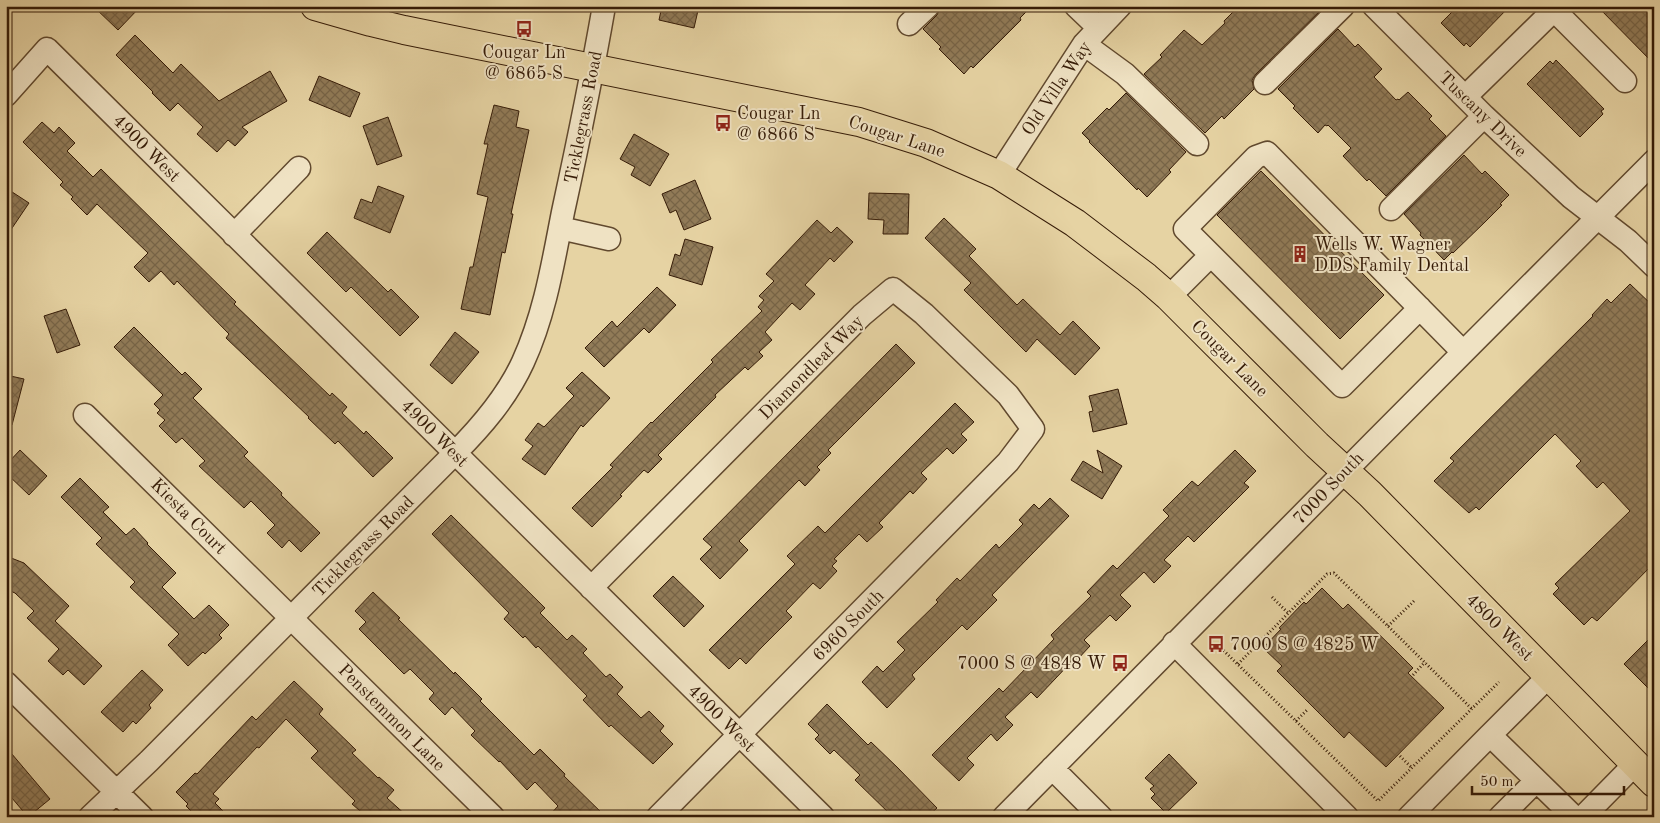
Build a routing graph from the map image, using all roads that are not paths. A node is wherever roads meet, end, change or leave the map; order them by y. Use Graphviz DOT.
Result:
graph roads {
  1 [pos="315,6"];
  2 [pos="604,6"];
  3 [pos="928,6"];
  4 [pos="1076,6"];
  5 [pos="1120,6"];
  6 [pos="1343,6"];
  7 [pos="1374,6"];
  8 [pos="1556,8"];
  9 [pos="909,24"];
  10 [pos="1091,36"];
  11 [pos="593,67"];
  12 [pos="1625,81"];
  13 [pos="1265,83"];
  14 [pos="6,96"];
  15 [pos="1465,97"];
  16 [pos="1484,116"];
  17 [pos="1196,144"];
  18 [pos="1654,161"];
  19 [pos="299,168"];
  20 [pos="999,175"];
  21 [pos="1391,209"];
  22 [pos="1598,217"];
  23 [pos="560,228"];
  24 [pos="234,235"];
  25 [pos="609,239"];
  26 [pos="1211,255"];
  27 [pos="1654,266"];
  28 [pos="1169,297"];
  29 [pos="1420,308"];
  30 [pos="1463,352"];
  31 [pos="86,415"];
  32 [pos="1033,429"];
  33 [pos="456,453"];
  34 [pos="1345,471"];
  35 [pos="591,588"];
  36 [pos="292,618"];
  37 [pos="1174,644"];
  38 [pos="1549,676"];
  39 [pos="6,683"];
  40 [pos="740,734"];
  41 [pos="1490,735"];
  42 [pos="1052,768"];
  43 [pos="1645,773"];
  44 [pos="1536,781"];
  45 [pos="118,792"];
  46 [pos="90,817"];
  47 [pos="142,817"];
  48 [pos="493,817"];
  49 [pos="658,817"];
  50 [pos="822,817"];
  51 [pos="1004,817"];
  52 [pos="1101,817"];
  53 [pos="1347,817"];
  54 [pos="1409,817"];
  55 [pos="1500,817"];
  56 [pos="1574,817"];
  57 [pos="1583,817"];
  1 -- 11 [label="main road, Cougar Lane"];
  2 -- 11 [label="street, Ticklegrass Road"];
  3 -- 9 [label="street"];
  4 -- 10 [label="street"];
  5 -- 10 [label="street, Old Villa Way"];
  6 -- 13 [label="street"];
  7 -- 15 [label="street, Tuscany Drive"];
  8 -- 12 [label="street"];
  8 -- 15 [label="street"];
  10 -- 17 [label="street"];
  10 -- 20 [label="street, Old Villa Way"];
  11 -- 20 [label="main road, Cougar Lane"];
  11 -- 23 [label="street, Ticklegrass Road"];
  14 -- 24 [label="street, 4900 West"];
  15 -- 16 [label="street, Tuscany Drive"];
  16 -- 21 [label="street"];
  16 -- 22 [label="street, Tuscany Drive"];
  18 -- 22 [label="street, 7000 South"];
  19 -- 24 [label="street"];
  20 -- 28 [label="main road, Cougar Lane"];
  22 -- 27 [label="street, Tuscany Drive"];
  22 -- 30 [label="street, 7000 South"];
  23 -- 25 [label="street"];
  23 -- 33 [label="street, Ticklegrass Road"];
  24 -- 33 [label="street, 4900 West"];
  26 -- 28 [label="street"];
  26 -- 29 [label="street"];
  26 -- 29 [label="street"];
  28 -- 34 [label="main road, Cougar Lane"];
  29 -- 30 [label="street"];
  30 -- 34 [label="street, 7000 South"];
  31 -- 36 [label="street, Kiesta Court"];
  32 -- 35 [label="street, Diamondleaf Way"];
  32 -- 40 [label="street, 6960 South"];
  33 -- 35 [label="street, 4900 West"];
  33 -- 36 [label="street, Ticklegrass Road"];
  34 -- 37 [label="street, 7000 South"];
  34 -- 38 [label="main road, 4800 West"];
  35 -- 40 [label="street, 4900 West"];
  36 -- 45 [label="street, Ticklegrass Road"];
  36 -- 48 [label="street, Penstemmon Lane"];
  37 -- 42 [label="street, 7000 South"];
  37 -- 53 [label="street"];
  38 -- 41 [label="street"];
  38 -- 43 [label="main road, 4800 West"];
  39 -- 45 [label="street"];
  40 -- 49 [label="street, 6960 South"];
  40 -- 50 [label="street, 4900 West"];
  41 -- 44 [label="street"];
  41 -- 54 [label="street"];
  42 -- 51 [label="street, 7000 South"];
  42 -- 52 [label="street"];
  43 -- 57 [label="street"];
  44 -- 55 [label="street"];
  44 -- 56 [label="street"];
  45 -- 46 [label="street, Ticklegrass Road"];
  45 -- 47 [label="street"];
}
